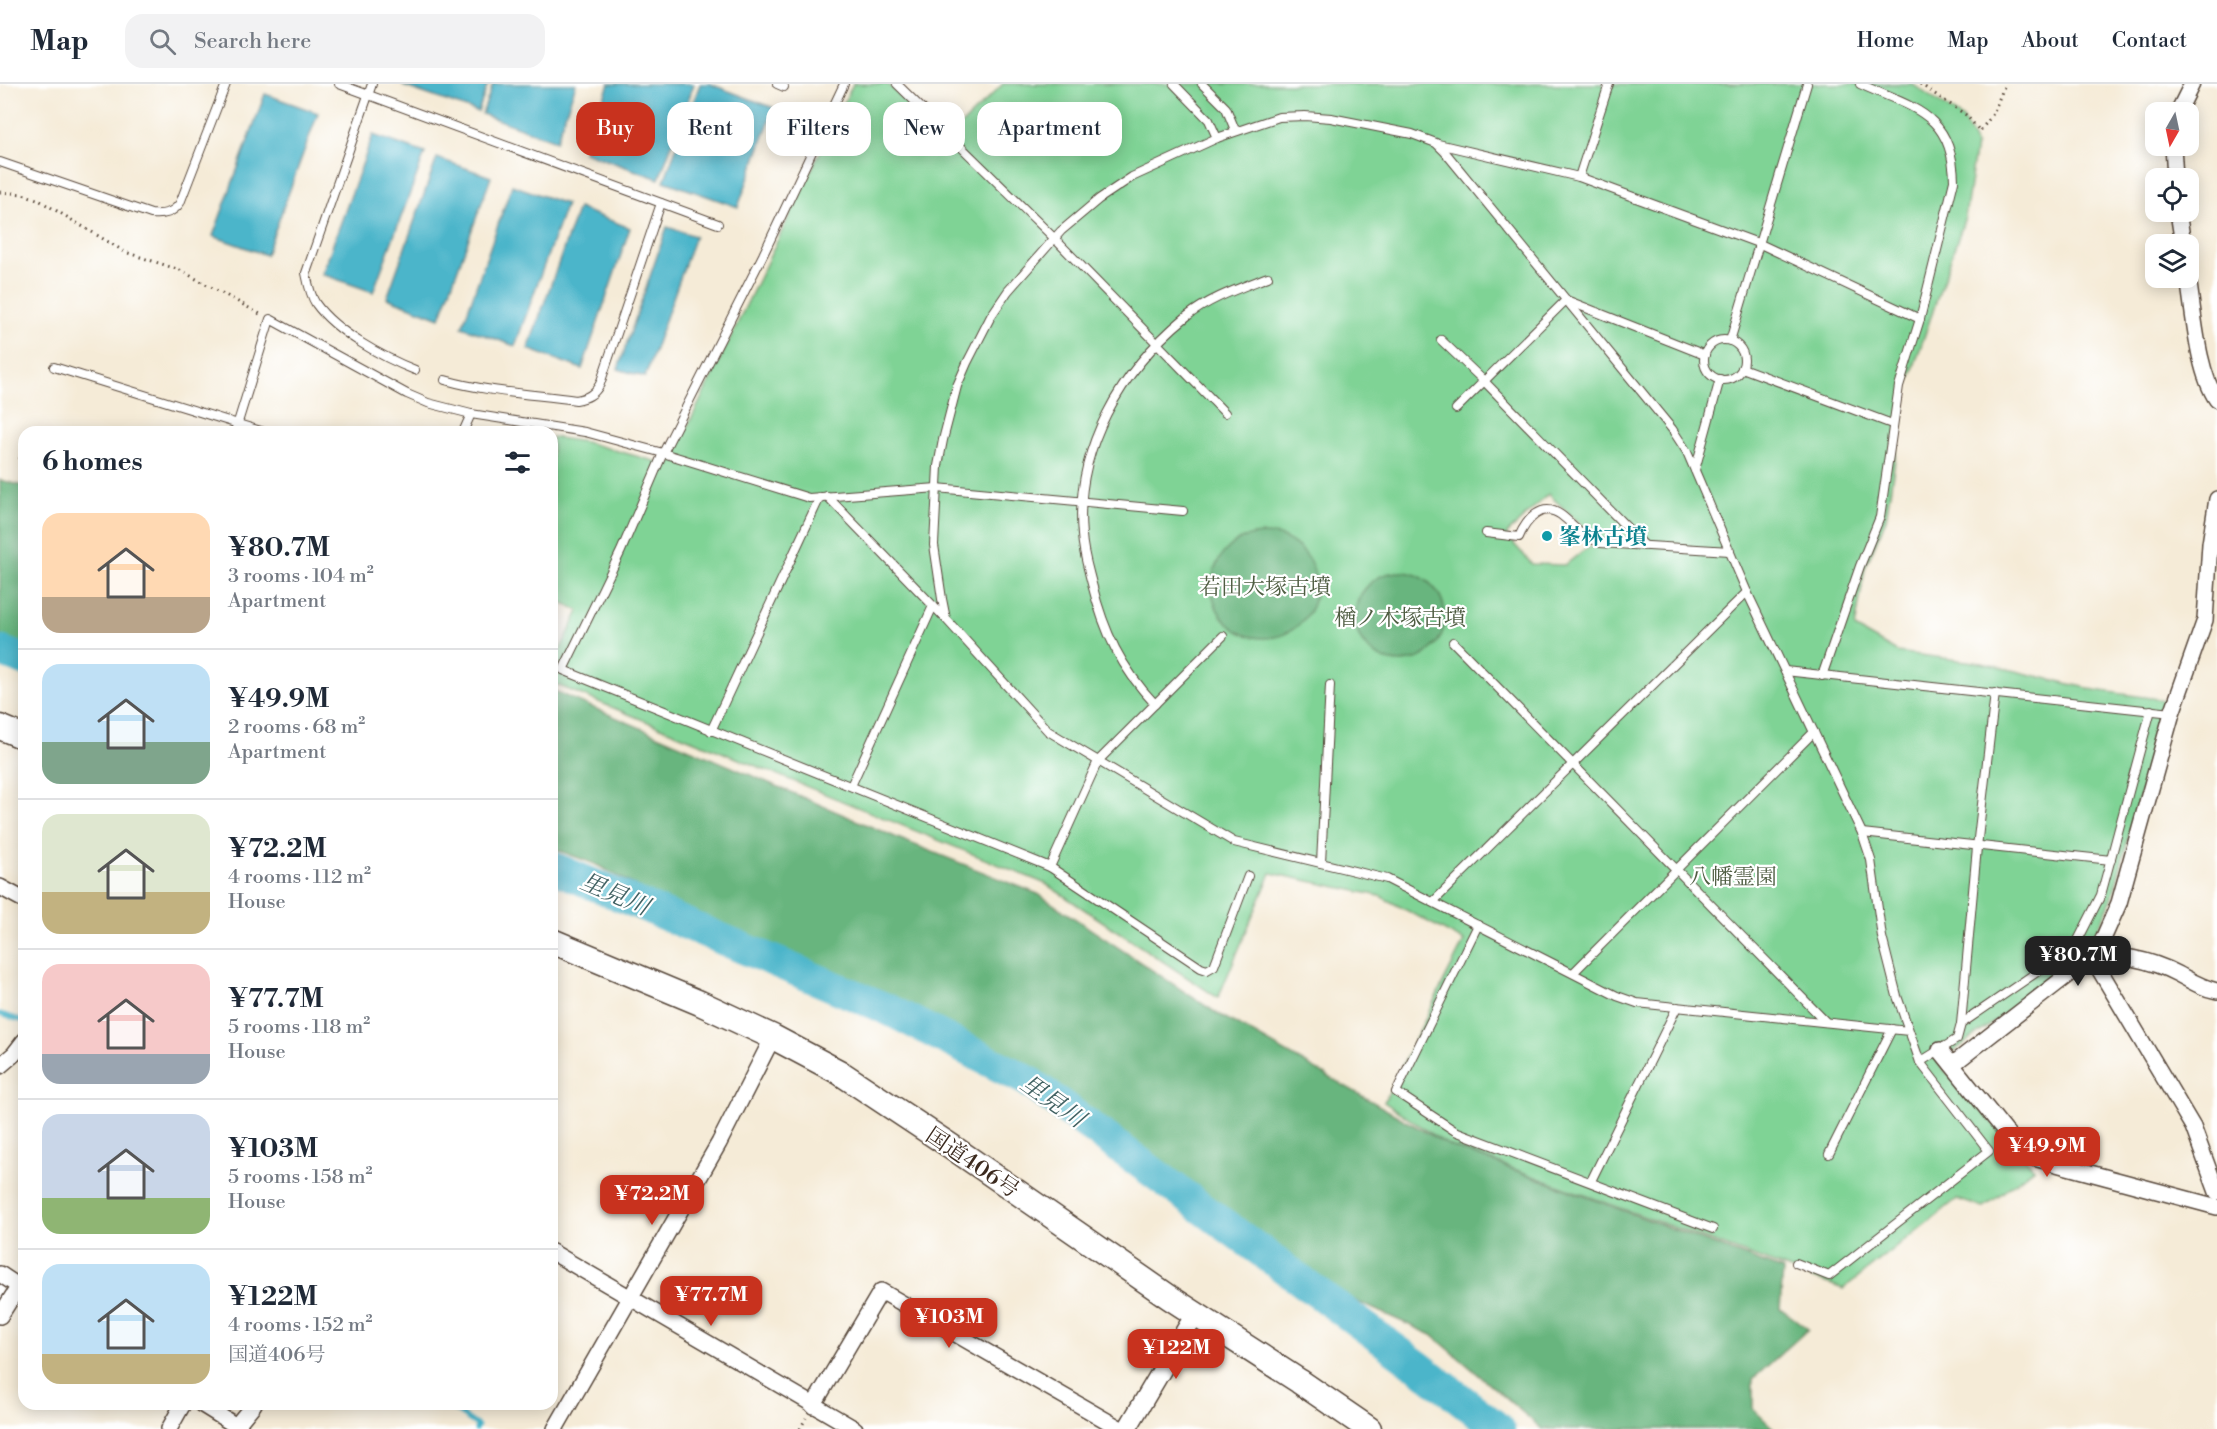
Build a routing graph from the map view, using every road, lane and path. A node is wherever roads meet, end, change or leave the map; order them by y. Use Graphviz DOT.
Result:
graph roads {
  1 [pos="226,84"];
  2 [pos="339,84"];
  3 [pos="372,84"];
  4 [pos="844,84"];
  5 [pos="897,84"];
  6 [pos="1174,84"];
  7 [pos="1202,84"];
  8 [pos="1609,84"];
  9 [pos="1807,84"];
  10 [pos="1860,84"];
  11 [pos="1920,84"];
  12 [pos="2005,84"];
  13 [pos="2192,84"];
  14 [pos="369,94"];
  15 [pos="2183,102"];
  16 [pos="1235,130"];
  17 [pos="1216,138"];
  18 [pos="1436,143"];
  19 [pos="0,162"];
  20 [pos="1579,177"];
  21 [pos="0,192"];
  22 [pos="661,203"];
  23 [pos="718,224"];
  24 [pos="1054,238"];
  25 [pos="1758,243"];
  26 [pos="1268,277"];
  27 [pos="2190,288"];
  28 [pos="1566,300"];
  29 [pos="270,319"];
  30 [pos="1920,319"];
  31 [pos="1441,340"];
  32 [pos="1730,341"];
  33 [pos="1158,344"];
  34 [pos="1705,355"];
  35 [pos="54,367"];
  36 [pos="1742,368"];
  37 [pos="415,370"];
  38 [pos="1720,379"];
  39 [pos="446,380"];
  40 [pos="1484,381"];
  41 [pos="2217,400"];
  42 [pos="1456,409"];
  43 [pos="1225,413"];
  44 [pos="471,414"];
  45 [pos="1892,424"];
  46 [pos="231,426"];
  47 [pos="238,426"];
  48 [pos="466,426"];
  49 [pos="547,426"];
  50 [pos="558,428"];
  51 [pos="663,453"];
  52 [pos="1695,470"];
  53 [pos="937,488"];
  54 [pos="824,497"];
  55 [pos="2217,500"];
  56 [pos="1081,501"];
  57 [pos="1183,511"];
  58 [pos="1486,533"];
  59 [pos="1645,546"];
  60 [pos="1730,551"];
  61 [pos="1747,592"];
  62 [pos="933,606"];
  63 [pos="946,619"];
  64 [pos="1223,636"];
  65 [pos="1453,642"];
  66 [pos="1785,671"];
  67 [pos="1822,676"];
  68 [pos="1330,685"];
  69 [pos="1995,693"];
  70 [pos="1155,704"];
  71 [pos="2151,710"];
  72 [pos="2172,713"];
  73 [pos="0,727"];
  74 [pos="711,731"];
  75 [pos="1814,732"];
  76 [pos="18,734"];
  77 [pos="1098,761"];
  78 [pos="1573,763"];
  79 [pos="851,786"];
  80 [pos="1862,834"];
  81 [pos="1977,847"];
  82 [pos="2111,860"];
  83 [pos="1321,863"];
  84 [pos="1050,867"];
  85 [pos="1676,868"];
  86 [pos="1248,876"];
  87 [pos="0,887"];
  88 [pos="18,897"];
  89 [pos="1433,902"];
  90 [pos="1478,925"];
  91 [pos="558,943"];
  92 [pos="2095,957"];
  93 [pos="1573,972"];
  94 [pos="2217,991"];
  95 [pos="1677,1007"];
  96 [pos="1826,1022"];
  97 [pos="1961,1024"];
  98 [pos="1892,1029"];
  99 [pos="1909,1031"];
  100 [pos="773,1037"];
  101 [pos="18,1049"];
  102 [pos="1940,1050"];
  103 [pos="1920,1062"];
  104 [pos="1952,1065"];
  105 [pos="0,1066"];
  106 [pos="1829,1154"];
  107 [pos="1591,1181"];
  108 [pos="2217,1192"];
  109 [pos="2217,1207"];
  110 [pos="1713,1229"];
  111 [pos="558,1256"];
  112 [pos="1796,1263"];
  113 [pos="0,1274"];
  114 [pos="18,1286"];
  115 [pos="18,1292"];
  116 [pos="629,1298"];
  117 [pos="1195,1314"];
  118 [pos="0,1316"];
  119 [pos="813,1406"];
  120 [pos="180,1410"];
  121 [pos="211,1410"];
  122 [pos="250,1410"];
  123 [pos="239,1427"];
  124 [pos="169,1429"];
  125 [pos="555,1429"];
  126 [pos="855,1429"];
  127 [pos="1121,1429"];
  128 [pos="1127,1429"];
  129 [pos="1369,1429"];
  1 -- 19 [label="lane"];
  2 -- 14 [label="lane"];
  3 -- 14 [label="lane"];
  4 -- 51 [label="lane"];
  5 -- 24 [label="lane"];
  6 -- 17 [label="lane"];
  7 -- 16 [label="lane"];
  8 -- 20 [label="lane"];
  9 -- 25 [label="lane"];
  10 -- 30 [label="lane"];
  11 -- 12 [label="path"];
  13 -- 15 [label="street"];
  14 -- 22 [label="lane"];
  14 -- 37 [label="lane"];
  16 -- 17 [label="lane"];
  16 -- 18 [label="lane"];
  17 -- 24 [label="lane"];
  18 -- 20 [label="lane"];
  18 -- 28 [label="lane"];
  20 -- 25 [label="lane"];
  21 -- 29 [label="path"];
  22 -- 23 [label="lane"];
  22 -- 39 [label="lane"];
  24 -- 33 [label="lane"];
  24 -- 53 [label="lane"];
  25 -- 30 [label="lane"];
  25 -- 32 [label="lane"];
  26 -- 33 [label="lane"];
  27 -- 41 [label="street"];
  28 -- 34 [label="lane"];
  28 -- 40 [label="lane"];
  28 -- 52 [label="lane"];
  29 -- 44 [label="lane"];
  29 -- 47 [label="lane"];
  30 -- 45 [label="lane"];
  31 -- 40 [label="lane"];
  32 -- 34 [label="lane"];
  32 -- 36 [label="lane"];
  33 -- 43 [label="lane"];
  33 -- 56 [label="lane"];
  34 -- 38 [label="lane"];
  35 -- 46 [label="lane"];
  36 -- 38 [label="lane"];
  36 -- 45 [label="lane"];
  38 -- 52 [label="lane"];
  40 -- 42 [label="lane"];
  40 -- 59 [label="lane"];
  44 -- 48 [label="lane"];
  44 -- 49 [label="lane"];
  45 -- 67 [label="lane"];
  50 -- 51 [label="lane"];
  51 -- 54 [label="lane"];
  51 -- 74 [label="lane"];
  52 -- 60 [label="lane"];
  53 -- 54 [label="lane"];
  53 -- 56 [label="lane"];
  53 -- 63 [label="lane"];
  54 -- 62 [label="lane"];
  54 -- 74 [label="lane"];
  55 -- 72 [label="street"];
  56 -- 57 [label="lane"];
  56 -- 70 [label="lane"];
  58 -- 59 [label="lane"];
  59 -- 60 [label="lane"];
  60 -- 61 [label="lane"];
  61 -- 66 [label="lane"];
  61 -- 78 [label="lane"];
  62 -- 63 [label="lane"];
  62 -- 79 [label="lane"];
  63 -- 77 [label="lane"];
  64 -- 70 [label="lane"];
  65 -- 78 [label="lane"];
  66 -- 67 [label="lane"];
  66 -- 75 [label="lane"];
  67 -- 69 [label="lane"];
  68 -- 83 [label="lane"];
  69 -- 71 [label="lane"];
  69 -- 81 [label="lane"];
  70 -- 77 [label="lane"];
  71 -- 72 [label="lane"];
  71 -- 82 [label="lane"];
  72 -- 92 [label="street"];
  73 -- 76 [label="highway"];
  74 -- 79 [label="lane"];
  75 -- 80 [label="lane"];
  75 -- 85 [label="lane"];
  77 -- 83 [label="lane"];
  77 -- 84 [label="lane"];
  78 -- 85 [label="lane"];
  78 -- 89 [label="lane"];
  79 -- 84 [label="lane"];
  80 -- 81 [label="lane"];
  80 -- 99 [label="lane"];
  81 -- 82 [label="lane"];
  81 -- 97 [label="lane"];
  82 -- 97 [label="lane"];
  83 -- 89 [label="lane"];
  84 -- 86 [label="lane"];
  85 -- 93 [label="lane"];
  85 -- 96 [label="lane"];
  87 -- 88 [label="street"];
  89 -- 90 [label="lane"];
  90 -- 93 [label="lane"];
  90 -- 107 [label="lane"];
  91 -- 100 [label="highway, 国道406号"];
  92 -- 94 [label="street"];
  92 -- 104 [label="street"];
  92 -- 108 [label="street"];
  93 -- 95 [label="lane"];
  95 -- 96 [label="lane"];
  95 -- 107 [label="lane"];
  96 -- 98 [label="lane"];
  97 -- 102 [label="lane"];
  98 -- 99 [label="lane"];
  98 -- 106 [label="lane"];
  99 -- 103 [label="lane"];
  100 -- 116 [label="street"];
  100 -- 117 [label="highway, 国道406号"];
  101 -- 105 [label="street"];
  102 -- 103 [label="lane"];
  102 -- 104 [label="street"];
  103 -- 112 [label="lane"];
  104 -- 109 [label="street"];
  107 -- 110 [label="lane"];
  111 -- 116 [label="street"];
  113 -- 114 [label="street"];
  115 -- 118 [label="street"];
  116 -- 119 [label="street"];
  116 -- 125 [label="street"];
  117 -- 128 [label="street"];
  117 -- 129 [label="highway, 国道406号"];
  119 -- 126 [label="street"];
  119 -- 127 [label="street"];
  120 -- 124 [label="street"];
  121 -- 123 [label="street"];
  122 -- 123 [label="street"];
}
